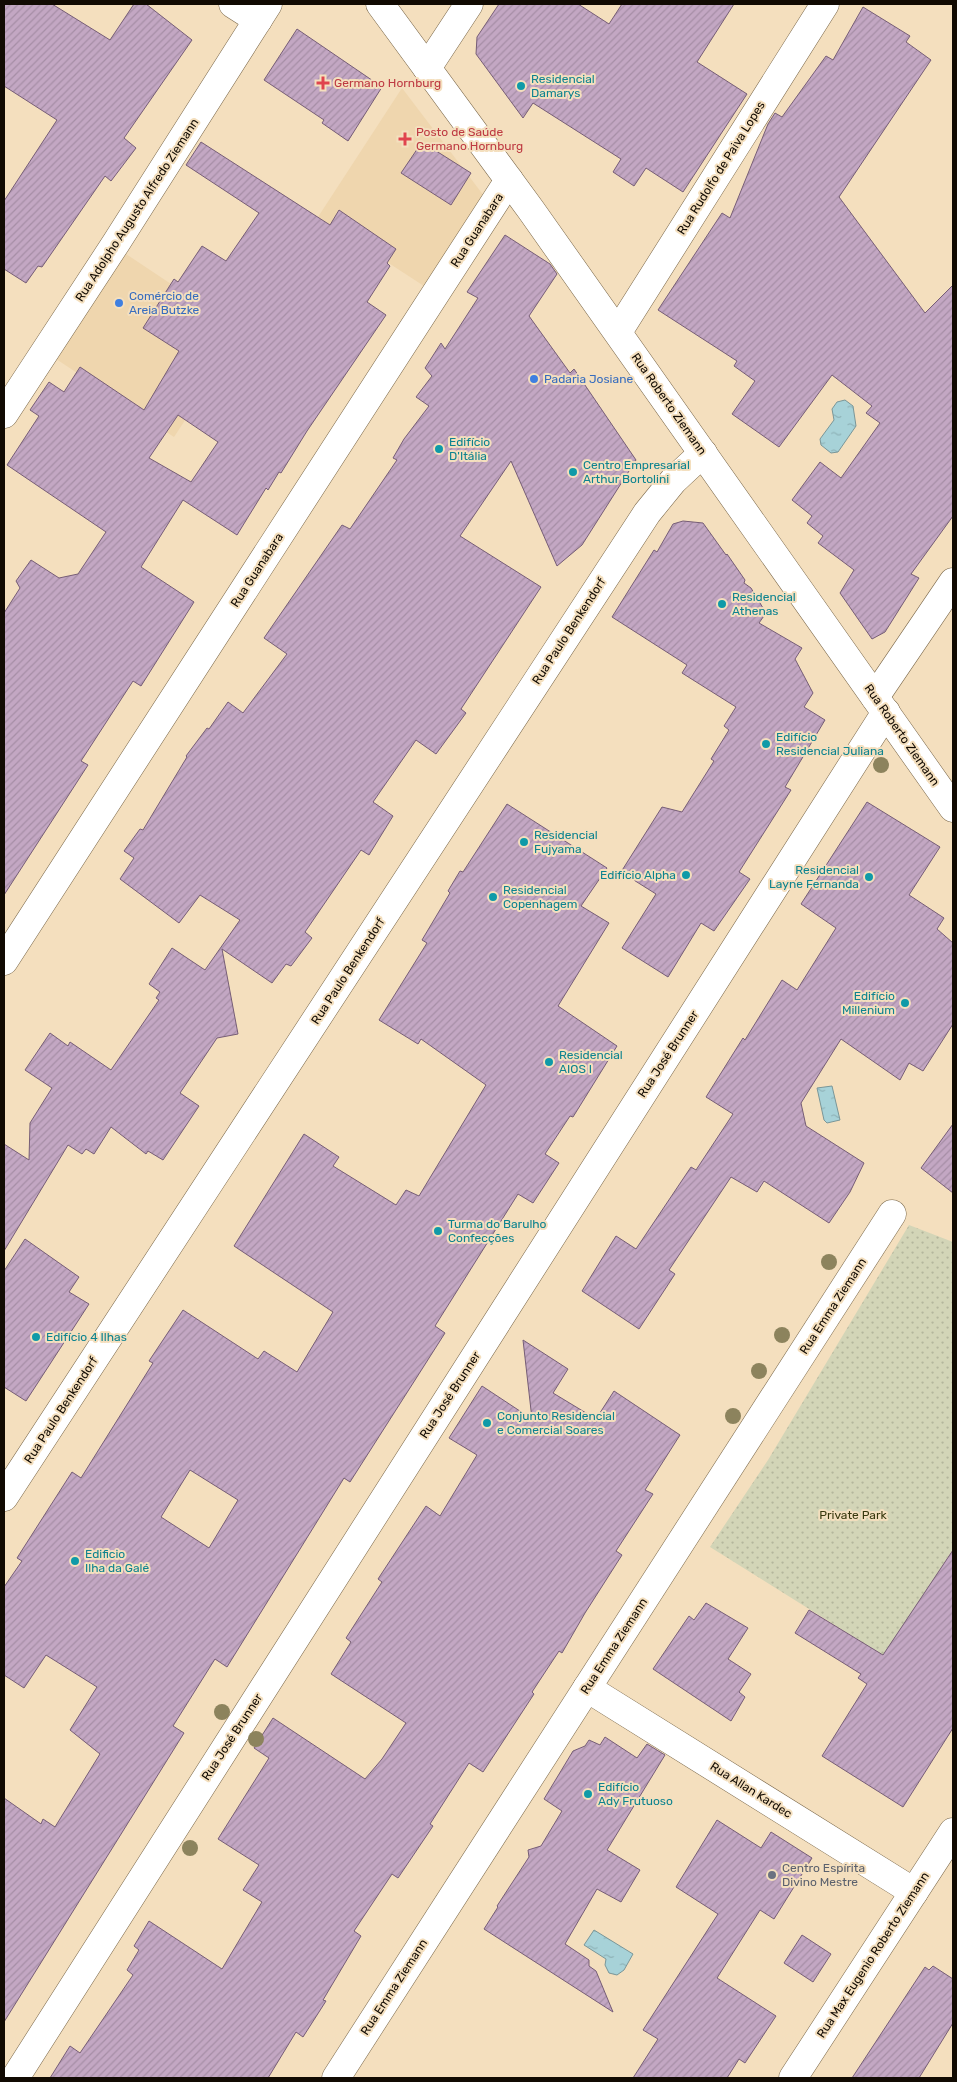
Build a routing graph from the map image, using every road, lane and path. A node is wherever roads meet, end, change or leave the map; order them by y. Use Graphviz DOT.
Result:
graph roads {
  1 [pos="233,4"];
  2 [pos="380,4"];
  3 [pos="469,4"];
  4 [pos="825,4"];
  5 [pos="263,12"];
  6 [pos="427,68"];
  7 [pos="510,180"];
  8 [pos="618,332"];
  9 [pos="4,414"];
  10 [pos="703,453"];
  11 [pos="953,582"];
  12 [pos="880,704"];
  13 [pos="953,808"];
  14 [pos="4,961"];
  15 [pos="892,1214"];
  16 [pos="4,1497"];
  17 [pos="587,1688"];
  18 [pos="953,1832"];
  19 [pos="914,1892"];
  20 [pos="14,2078"];
  21 [pos="336,2078"];
  22 [pos="793,2078"];
  1 -- 5 [label="street"];
  2 -- 6 [label="street, Rua Roberto Ziemann"];
  3 -- 6 [label="street"];
  4 -- 8 [label="street, Rua Rudolfo de Paiva Lopes"];
  5 -- 9 [label="street, Rua Adolpho Augusto Alfredo Ziemann"];
  6 -- 7 [label="street, Rua Roberto Ziemann"];
  7 -- 8 [label="street, Rua Roberto Ziemann"];
  7 -- 14 [label="street, Rua Guanabara"];
  8 -- 10 [label="street, Rua Roberto Ziemann"];
  10 -- 12 [label="street, Rua Roberto Ziemann"];
  10 -- 16 [label="street, Rua Paulo Benkendorf"];
  11 -- 12 [label="street, Rua José Brunner"];
  12 -- 13 [label="street, Rua Roberto Ziemann"];
  12 -- 20 [label="street, Rua José Brunner"];
  15 -- 17 [label="street, Rua Emma Ziemann"];
  17 -- 19 [label="street, Rua Allan Kardec"];
  17 -- 21 [label="street, Rua Emma Ziemann"];
  18 -- 19 [label="street, Rua Max Eugenio Roberto Ziemann"];
  19 -- 22 [label="street, Rua Max Eugenio Roberto Ziemann"];
}
